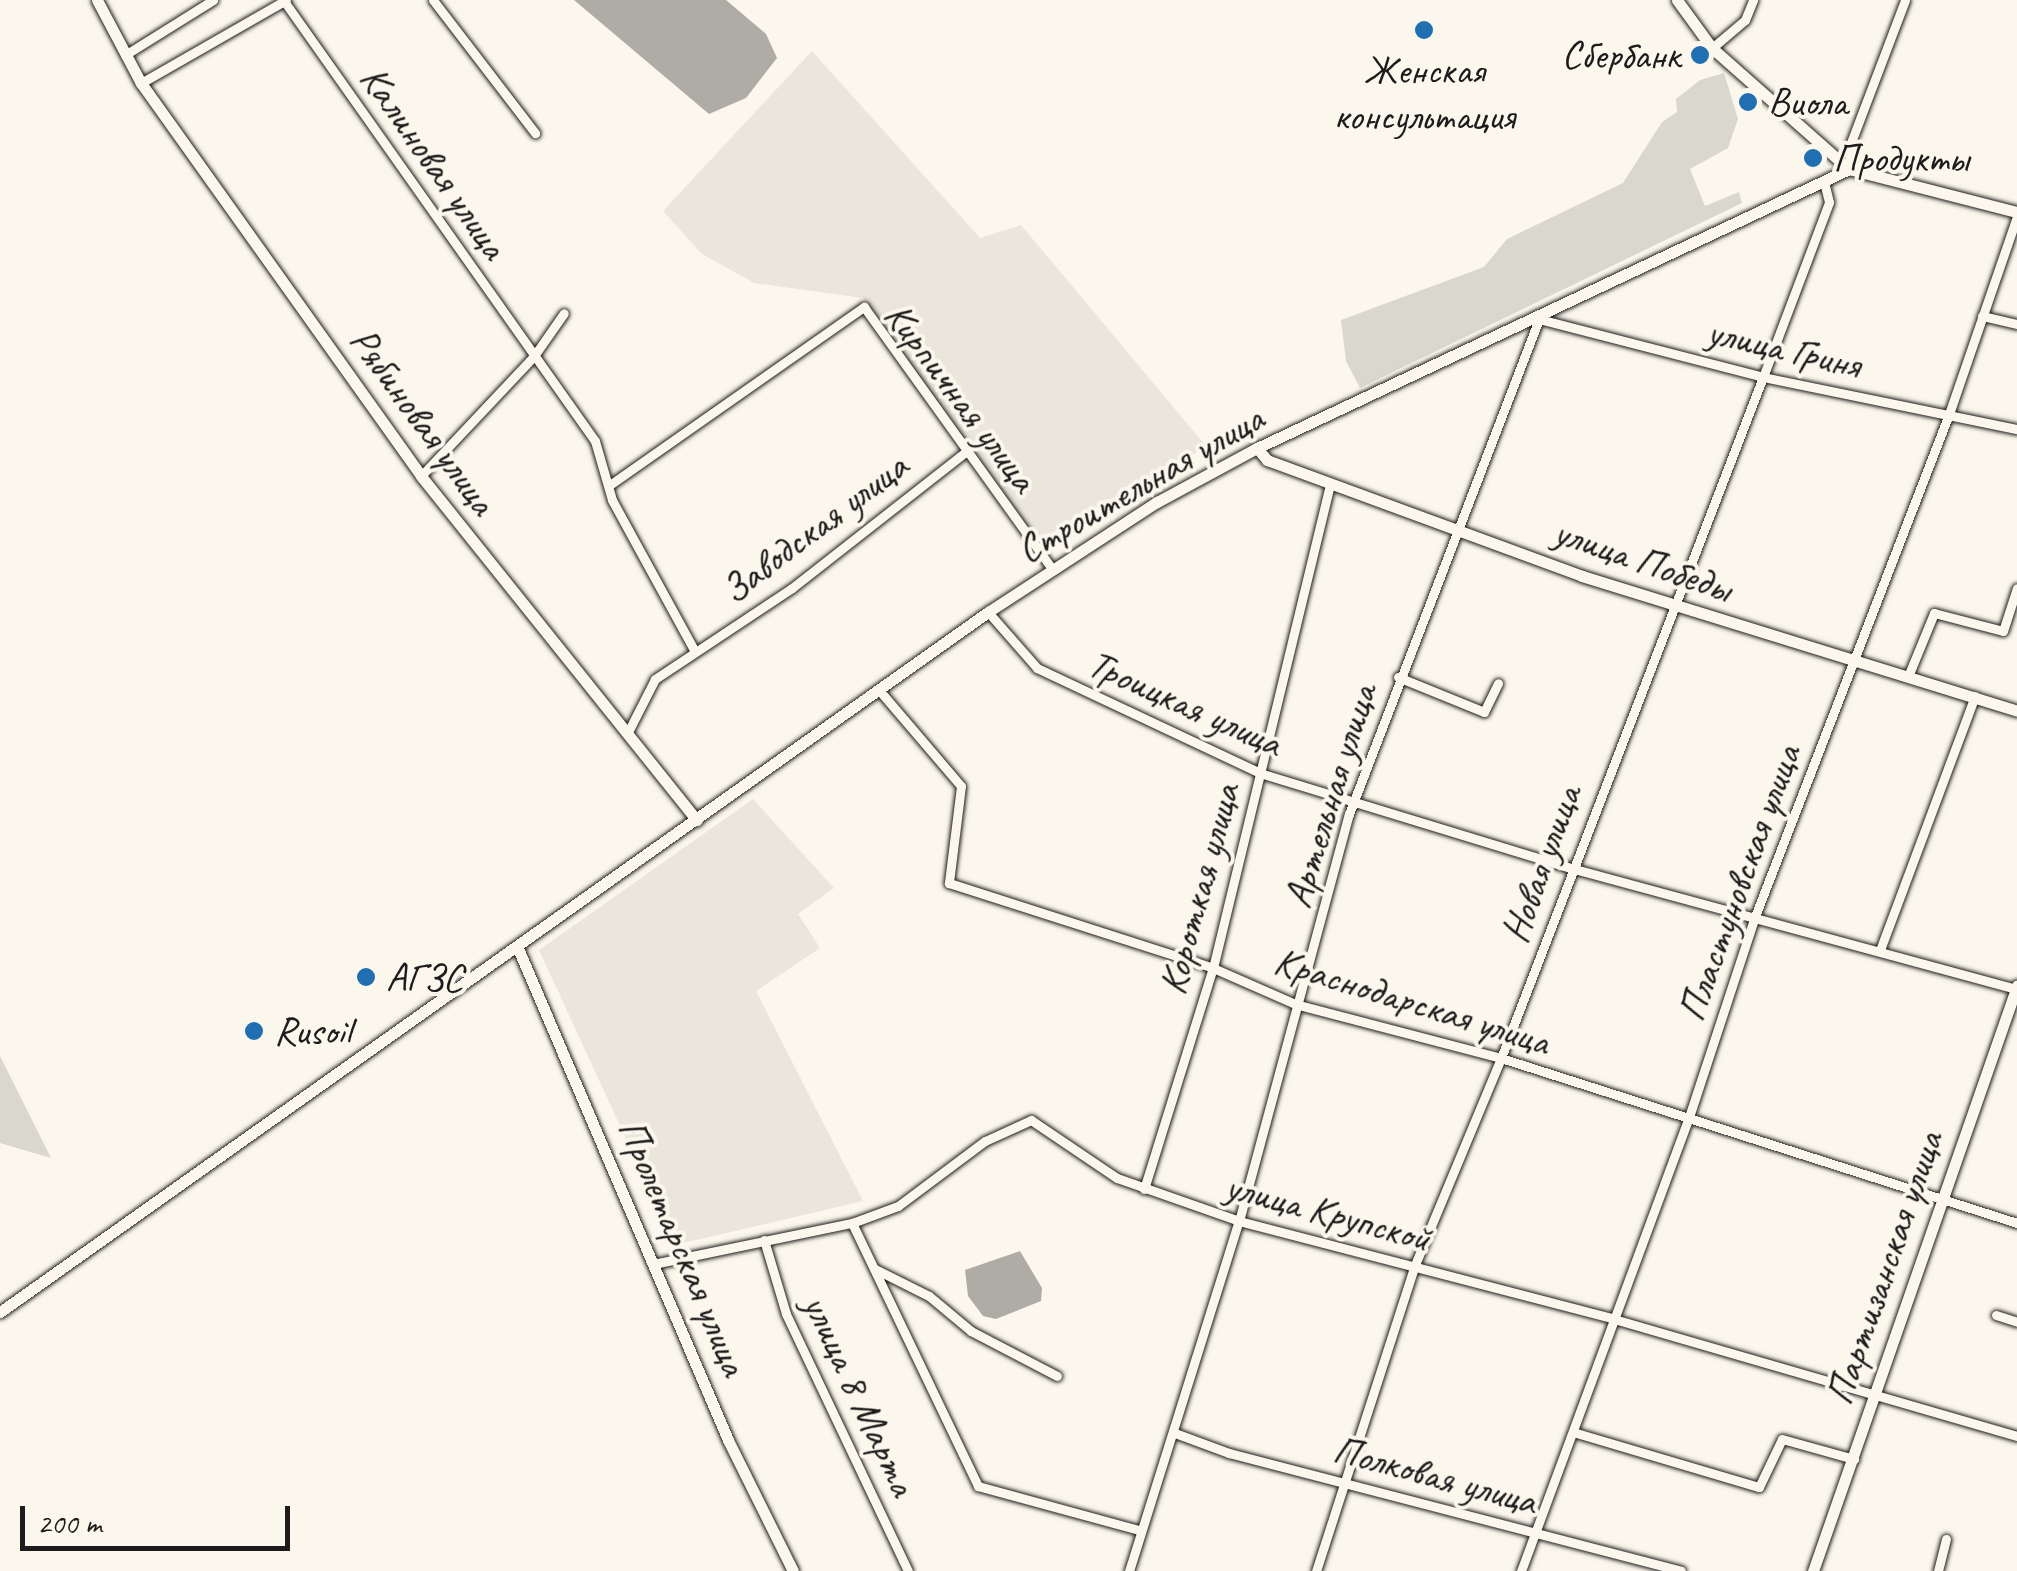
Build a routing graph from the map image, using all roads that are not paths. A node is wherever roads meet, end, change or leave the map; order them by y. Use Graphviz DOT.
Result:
graph roads {
  1 [pos="97,0"];
  2 [pos="213,0"];
  3 [pos="433,0"];
  4 [pos="1678,0"];
  5 [pos="1753,0"];
  6 [pos="1905,0"];
  7 [pos="285,1"];
  8 [pos="1712,48"];
  9 [pos="124,55"];
  10 [pos="141,83"];
  11 [pos="534,133"];
  12 [pos="1849,170"];
  13 [pos="1824,182"];
  14 [pos="2017,214"];
  15 [pos="564,314"];
  16 [pos="1982,316"];
  17 [pos="1539,319"];
  18 [pos="2017,324"];
  19 [pos="534,356"];
  20 [pos="1763,377"];
  21 [pos="1948,414"];
  22 [pos="2017,429"];
  23 [pos="1257,448"];
  24 [pos="967,451"];
  25 [pos="421,476"];
  26 [pos="611,484"];
  27 [pos="1330,484"];
  28 [pos="1456,529"];
  29 [pos="1053,570"];
  30 [pos="2017,588"];
  31 [pos="1671,604"];
  32 [pos="988,612"];
  33 [pos="694,650"];
  34 [pos="1850,664"];
  35 [pos="1910,674"];
  36 [pos="1398,678"];
  37 [pos="1498,683"];
  38 [pos="879,690"];
  39 [pos="1975,696"];
  40 [pos="2017,711"];
  41 [pos="628,732"];
  42 [pos="1260,773"];
  43 [pos="1356,804"];
  44 [pos="697,820"];
  45 [pos="1570,868"];
  46 [pos="1754,919"];
  47 [pos="517,946"];
  48 [pos="1880,950"];
  49 [pos="1212,968"];
  50 [pos="2017,988"];
  51 [pos="1295,1004"];
  52 [pos="1501,1058"];
  53 [pos="1689,1117"];
  54 [pos="1144,1189"];
  55 [pos="1941,1200"];
  56 [pos="1239,1221"];
  57 [pos="852,1223"];
  58 [pos="2017,1223"];
  59 [pos="764,1240"];
  60 [pos="658,1263"];
  61 [pos="1414,1267"];
  62 [pos="874,1269"];
  63 [pos="0,1312"];
  64 [pos="1996,1315"];
  65 [pos="1614,1319"];
  66 [pos="2017,1322"];
  67 [pos="1057,1376"];
  68 [pos="1876,1394"];
  69 [pos="1573,1432"];
  70 [pos="1175,1433"];
  71 [pos="2017,1436"];
  72 [pos="1854,1459"];
  73 [pos="1347,1484"];
  74 [pos="1140,1530"];
  75 [pos="1536,1532"];
  76 [pos="1946,1538"];
  77 [pos="1629,1557"];
  78 [pos="792,1571"];
  79 [pos="908,1571"];
  80 [pos="1130,1571"];
  81 [pos="1316,1571"];
  82 [pos="1522,1571"];
  83 [pos="1625,1571"];
  84 [pos="1681,1571"];
  85 [pos="1814,1571"];
  86 [pos="1938,1571"];
  1 -- 9 [label="street, Рябиновая улица"];
  2 -- 9 [label="street"];
  3 -- 11 [label="street"];
  4 -- 8 [label="street"];
  5 -- 8 [label="street"];
  6 -- 12 [label="street"];
  7 -- 10 [label="street"];
  7 -- 19 [label="street, Калиновая улица"];
  8 -- 12 [label="street"];
  9 -- 10 [label="street, Рябиновая улица"];
  10 -- 25 [label="street, Рябиновая улица"];
  12 -- 13 [label="street, Строительная улица"];
  12 -- 14 [label="street"];
  13 -- 17 [label="street, Строительная улица"];
  13 -- 20 [label="street, Новая улица"];
  14 -- 16 [label="street, Пластуновская улица"];
  15 -- 19 [label="street"];
  16 -- 18 [label="street"];
  16 -- 21 [label="street, Пластуновская улица"];
  17 -- 20 [label="street, улица Гриня"];
  17 -- 23 [label="street, Строительная улица"];
  17 -- 28 [label="street, Артельная улица"];
  19 -- 25 [label="street"];
  19 -- 26 [label="street, Калиновая улица"];
  20 -- 21 [label="street, улица Гриня"];
  20 -- 31 [label="street, Новая улица"];
  21 -- 22 [label="street, улица Гриня"];
  21 -- 34 [label="street, Пластуновская улица"];
  23 -- 27 [label="street, улица Победы"];
  23 -- 29 [label="street, Строительная улица"];
  24 -- 26 [label="street, Кирпичная улица"];
  24 -- 29 [label="street, Кирпичная улица"];
  24 -- 33 [label="street, Заводская улица"];
  25 -- 41 [label="street, Рябиновая улица"];
  26 -- 33 [label="street, Калиновая улица"];
  27 -- 28 [label="street, улица Победы"];
  27 -- 42 [label="street, Короткая улица"];
  28 -- 31 [label="street, улица Победы"];
  28 -- 36 [label="street, Артельная улица"];
  29 -- 32 [label="street, Строительная улица"];
  30 -- 35 [label="street"];
  31 -- 34 [label="street, улица Победы"];
  31 -- 45 [label="street, Новая улица"];
  32 -- 38 [label="street, Строительная улица"];
  32 -- 42 [label="street, Троицкая улица"];
  33 -- 41 [label="street, Заводская улица"];
  34 -- 35 [label="street, улица Победы"];
  34 -- 46 [label="street, Пластуновская улица"];
  35 -- 39 [label="street, улица Победы"];
  36 -- 37 [label="street"];
  36 -- 43 [label="street, Артельная улица"];
  38 -- 44 [label="street, Строительная улица"];
  38 -- 49 [label="street, Краснодарская улица"];
  39 -- 40 [label="street, улица Победы"];
  39 -- 48 [label="street"];
  41 -- 44 [label="street, Рябиновая улица"];
  42 -- 43 [label="street, Троицкая улица"];
  42 -- 49 [label="street, Короткая улица"];
  43 -- 45 [label="street, Троицкая улица"];
  43 -- 51 [label="street, Артельная улица"];
  44 -- 47 [label="street, Строительная улица"];
  45 -- 46 [label="street, Троицкая улица"];
  45 -- 52 [label="street, Новая улица"];
  46 -- 48 [label="street, Троицкая улица"];
  46 -- 53 [label="street, Пластуновская улица"];
  47 -- 60 [label="street, Пролетарская улица"];
  47 -- 63 [label="street, Строительная улица"];
  48 -- 50 [label="street, Троицкая улица"];
  49 -- 51 [label="street, Краснодарская улица"];
  49 -- 54 [label="street, Короткая улица"];
  50 -- 55 [label="street, Партизанская улица"];
  51 -- 52 [label="street, Краснодарская улица"];
  51 -- 56 [label="street, Артельная улица"];
  52 -- 53 [label="street, Краснодарская улица"];
  52 -- 61 [label="street, Новая улица"];
  53 -- 55 [label="street, Краснодарская улица"];
  53 -- 65 [label="street, Пластуновская улица"];
  54 -- 56 [label="street, улица Крупской"];
  54 -- 57 [label="street, улица Крупской"];
  55 -- 58 [label="street, Краснодарская улица"];
  55 -- 68 [label="street, Партизанская улица"];
  56 -- 61 [label="street, улица Крупской"];
  56 -- 70 [label="street, Артельная улица"];
  57 -- 59 [label="street, улица Крупской"];
  57 -- 62 [label="street"];
  59 -- 60 [label="street, улица Крупской"];
  59 -- 79 [label="street, улица 8 Марта"];
  60 -- 78 [label="street, Пролетарская улица"];
  61 -- 65 [label="street, улица Крупской"];
  61 -- 73 [label="street, Новая улица"];
  62 -- 67 [label="street"];
  62 -- 74 [label="street"];
  64 -- 66 [label="street"];
  65 -- 68 [label="street, улица Крупской"];
  65 -- 69 [label="street, Пластуновская улица"];
  68 -- 71 [label="street, улица Крупской"];
  68 -- 72 [label="street, Партизанская улица"];
  69 -- 72 [label="street"];
  69 -- 75 [label="street, Пластуновская улица"];
  70 -- 73 [label="street, Полковая улица"];
  70 -- 74 [label="street, Артельная улица"];
  72 -- 85 [label="street, Партизанская улица"];
  73 -- 75 [label="street, Полковая улица"];
  73 -- 81 [label="street, Новая улица"];
  74 -- 80 [label="street, Артельная улица"];
  75 -- 77 [label="street, Полковая улица"];
  75 -- 82 [label="street, Пластуновская улица"];
  76 -- 86 [label="street"];
  77 -- 83 [label="street"];
  77 -- 84 [label="street, Полковая улица"];
}
